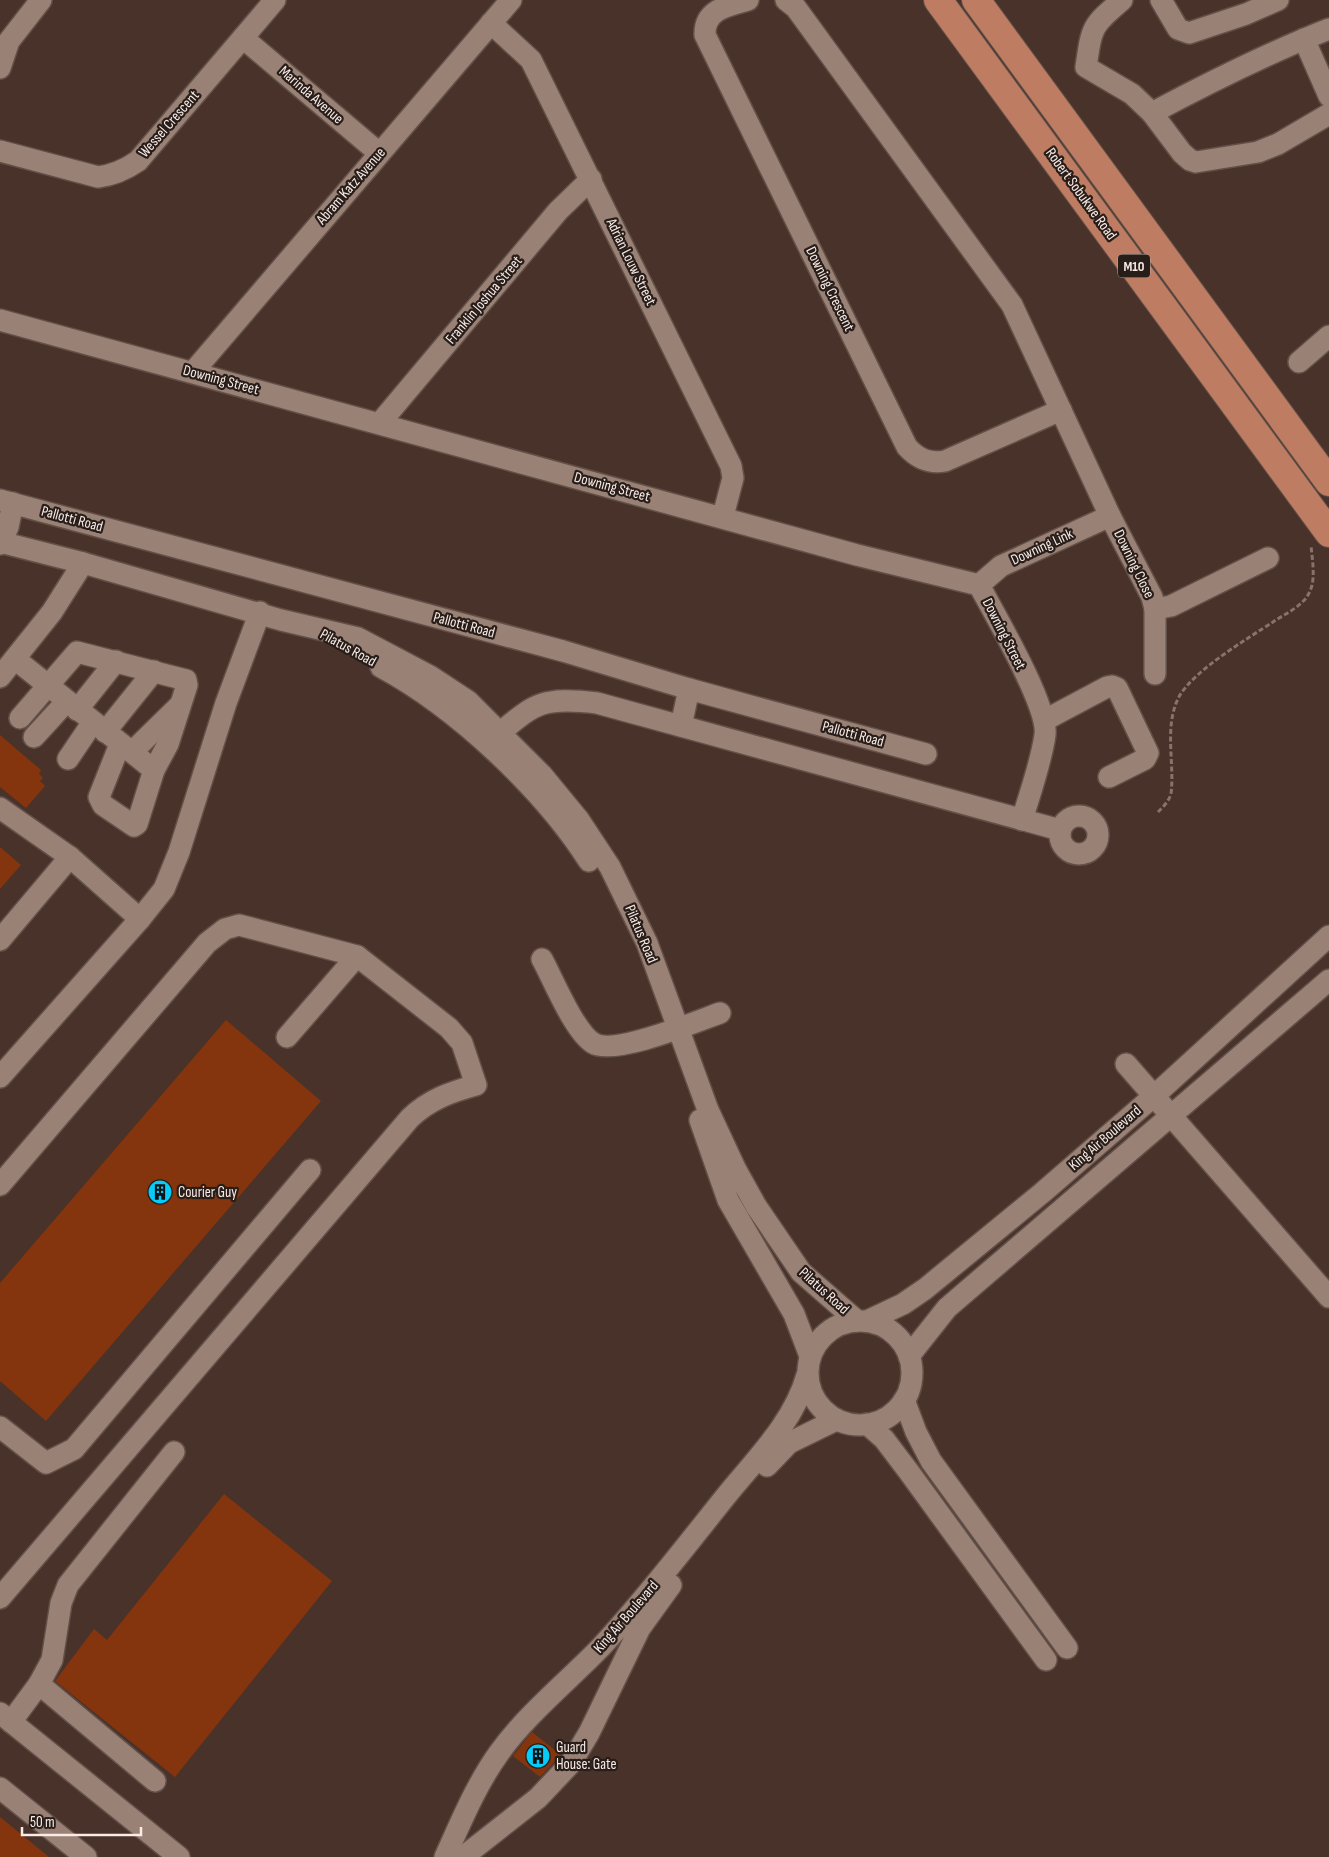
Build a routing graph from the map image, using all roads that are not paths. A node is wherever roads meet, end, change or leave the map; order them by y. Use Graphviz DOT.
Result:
graph roads {
  1 [pos="41,0"];
  2 [pos="276,0"];
  3 [pos="510,0"];
  4 [pos="748,0"];
  5 [pos="786,0"];
  6 [pos="938,0"];
  7 [pos="976,0"];
  8 [pos="1122,0"];
  9 [pos="1160,0"];
  10 [pos="1278,0"];
  11 [pos="491,22"];
  12 [pos="1329,29"];
  13 [pos="243,38"];
  14 [pos="1304,39"];
  15 [pos="0,68"];
  16 [pos="1329,96"];
  17 [pos="1152,113"];
  18 [pos="1329,114"];
  19 [pos="0,151"];
  20 [pos="379,153"];
  21 [pos="590,179"];
  22 [pos="0,320"];
  23 [pos="1329,336"];
  24 [pos="1299,362"];
  25 [pos="193,372"];
  26 [pos="1061,410"];
  27 [pos="380,423"];
  28 [pos="1329,482"];
  29 [pos="6,502"];
  30 [pos="723,516"];
  31 [pos="1110,516"];
  32 [pos="1320,538"];
  33 [pos="0,543"];
  34 [pos="1268,558"];
  35 [pos="84,563"];
  36 [pos="979,586"];
  37 [pos="1155,609"];
  38 [pos="260,612"];
  39 [pos="15,659"];
  40 [pos="116,660"];
  41 [pos="154,671"];
  42 [pos="1155,674"];
  43 [pos="0,677"];
  44 [pos="47,685"];
  45 [pos="689,689"];
  46 [pos="181,704"];
  47 [pos="20,718"];
  48 [pos="1045,720"];
  49 [pos="681,726"];
  50 [pos="99,727"];
  51 [pos="34,737"];
  52 [pos="493,738"];
  53 [pos="926,754"];
  54 [pos="68,759"];
  55 [pos="154,770"];
  56 [pos="1109,777"];
  57 [pos="0,808"];
  58 [pos="1022,820"];
  59 [pos="1060,830"];
  60 [pos="70,857"];
  61 [pos="140,919"];
  62 [pos="1329,936"];
  63 [pos="0,940"];
  64 [pos="357,956"];
  65 [pos="542,959"];
  66 [pos="1329,980"];
  67 [pos="720,1013"];
  68 [pos="671,1029"];
  69 [pos="287,1038"];
  70 [pos="1126,1064"];
  71 [pos="0,1077"];
  72 [pos="1154,1096"];
  73 [pos="1170,1116"];
  74 [pos="310,1170"];
  75 [pos="0,1185"];
  76 [pos="1329,1297"];
  77 [pos="862,1321"];
  78 [pos="909,1356"];
  79 [pos="809,1366"];
  80 [pos="904,1400"];
  81 [pos="836,1420"];
  82 [pos="867,1424"];
  83 [pos="0,1427"];
  84 [pos="174,1452"];
  85 [pos="0,1598"];
  86 [pos="1067,1648"];
  87 [pos="1046,1660"];
  88 [pos="39,1684"];
  89 [pos="6,1718"];
  90 [pos="155,1781"];
  91 [pos="0,1788"];
  92 [pos="86,1857"];
  93 [pos="179,1857"];
  94 [pos="445,1857"];
  95 [pos="463,1857"];
  1 -- 15 [label="street"];
  2 -- 13 [label="street, Wessel Crescent"];
  3 -- 11 [label="street, Abram Katz Avenue"];
  4 -- 26 [label="street, Downing Crescent"];
  5 -- 26 [label="street"];
  6 -- 32 [label="main road, Robert Sobukwe Road / M10"];
  7 -- 28 [label="main road, Robert Sobukwe Road / M10"];
  8 -- 17 [label="street"];
  9 -- 10 [label="street"];
  11 -- 20 [label="street, Abram Katz Avenue"];
  11 -- 21 [label="street, Adrian Louw Street"];
  12 -- 14 [label="street"];
  13 -- 19 [label="street, Wessel Crescent"];
  13 -- 20 [label="street, Marinda Avenue"];
  14 -- 16 [label="street"];
  14 -- 17 [label="street"];
  17 -- 18 [label="street"];
  20 -- 25 [label="street, Abram Katz Avenue"];
  21 -- 27 [label="street, Franklin Joshua Street"];
  21 -- 30 [label="street, Adrian Louw Street"];
  22 -- 25 [label="street, Downing Street"];
  23 -- 24 [label="street"];
  25 -- 27 [label="street, Downing Street"];
  26 -- 31 [label="street"];
  27 -- 30 [label="street, Downing Street"];
  29 -- 33 [label="street"];
  29 -- 45 [label="street, Pallotti Road"];
  30 -- 36 [label="street, Downing Street"];
  31 -- 36 [label="street, Downing Link"];
  31 -- 37 [label="street, Downing Close"];
  33 -- 35 [label="street"];
  34 -- 37 [label="street"];
  35 -- 38 [label="street"];
  35 -- 39 [label="street"];
  36 -- 48 [label="street, Downing Street"];
  37 -- 42 [label="street, Downing Close"];
  38 -- 52 [label="street, Pilatus Road"];
  38 -- 61 [label="street"];
  39 -- 43 [label="street"];
  39 -- 44 [label="street"];
  40 -- 41 [label="street"];
  40 -- 44 [label="street"];
  40 -- 50 [label="street"];
  41 -- 46 [label="street"];
  41 -- 50 [label="street"];
  44 -- 47 [label="street"];
  44 -- 50 [label="street"];
  45 -- 49 [label="street"];
  45 -- 53 [label="street, Pallotti Road"];
  46 -- 50 [label="street"];
  46 -- 55 [label="street"];
  48 -- 56 [label="street"];
  48 -- 58 [label="street"];
  49 -- 52 [label="street"];
  49 -- 58 [label="street"];
  50 -- 51 [label="street"];
  50 -- 54 [label="street"];
  50 -- 55 [label="street"];
  50 -- 55 [label="street"];
  52 -- 68 [label="street, Pilatus Road"];
  57 -- 60 [label="street"];
  58 -- 59 [label="street"];
  60 -- 61 [label="street"];
  60 -- 63 [label="street"];
  61 -- 71 [label="street"];
  62 -- 72 [label="street, King Air Boulevard"];
  64 -- 69 [label="street"];
  64 -- 75 [label="street"];
  64 -- 85 [label="street"];
  65 -- 68 [label="street"];
  66 -- 73 [label="street, King Air Boulevard"];
  67 -- 68 [label="street"];
  68 -- 77 [label="street, Pilatus Road"];
  68 -- 79 [label="street, Pilatus Road"];
  70 -- 72 [label="street"];
  72 -- 73 [label="street"];
  72 -- 77 [label="street, King Air Boulevard"];
  73 -- 76 [label="street"];
  73 -- 78 [label="street, King Air Boulevard"];
  74 -- 83 [label="street"];
  77 -- 78 [label="street"];
  77 -- 79 [label="street"];
  78 -- 80 [label="street"];
  79 -- 81 [label="street"];
  79 -- 94 [label="street, King Air Boulevard"];
  80 -- 82 [label="street"];
  80 -- 86 [label="street"];
  81 -- 82 [label="street"];
  81 -- 95 [label="street, King Air Boulevard"];
  82 -- 87 [label="street"];
  84 -- 88 [label="street"];
  88 -- 89 [label="street"];
  88 -- 90 [label="street"];
  89 -- 93 [label="street"];
  91 -- 92 [label="street"];
}
